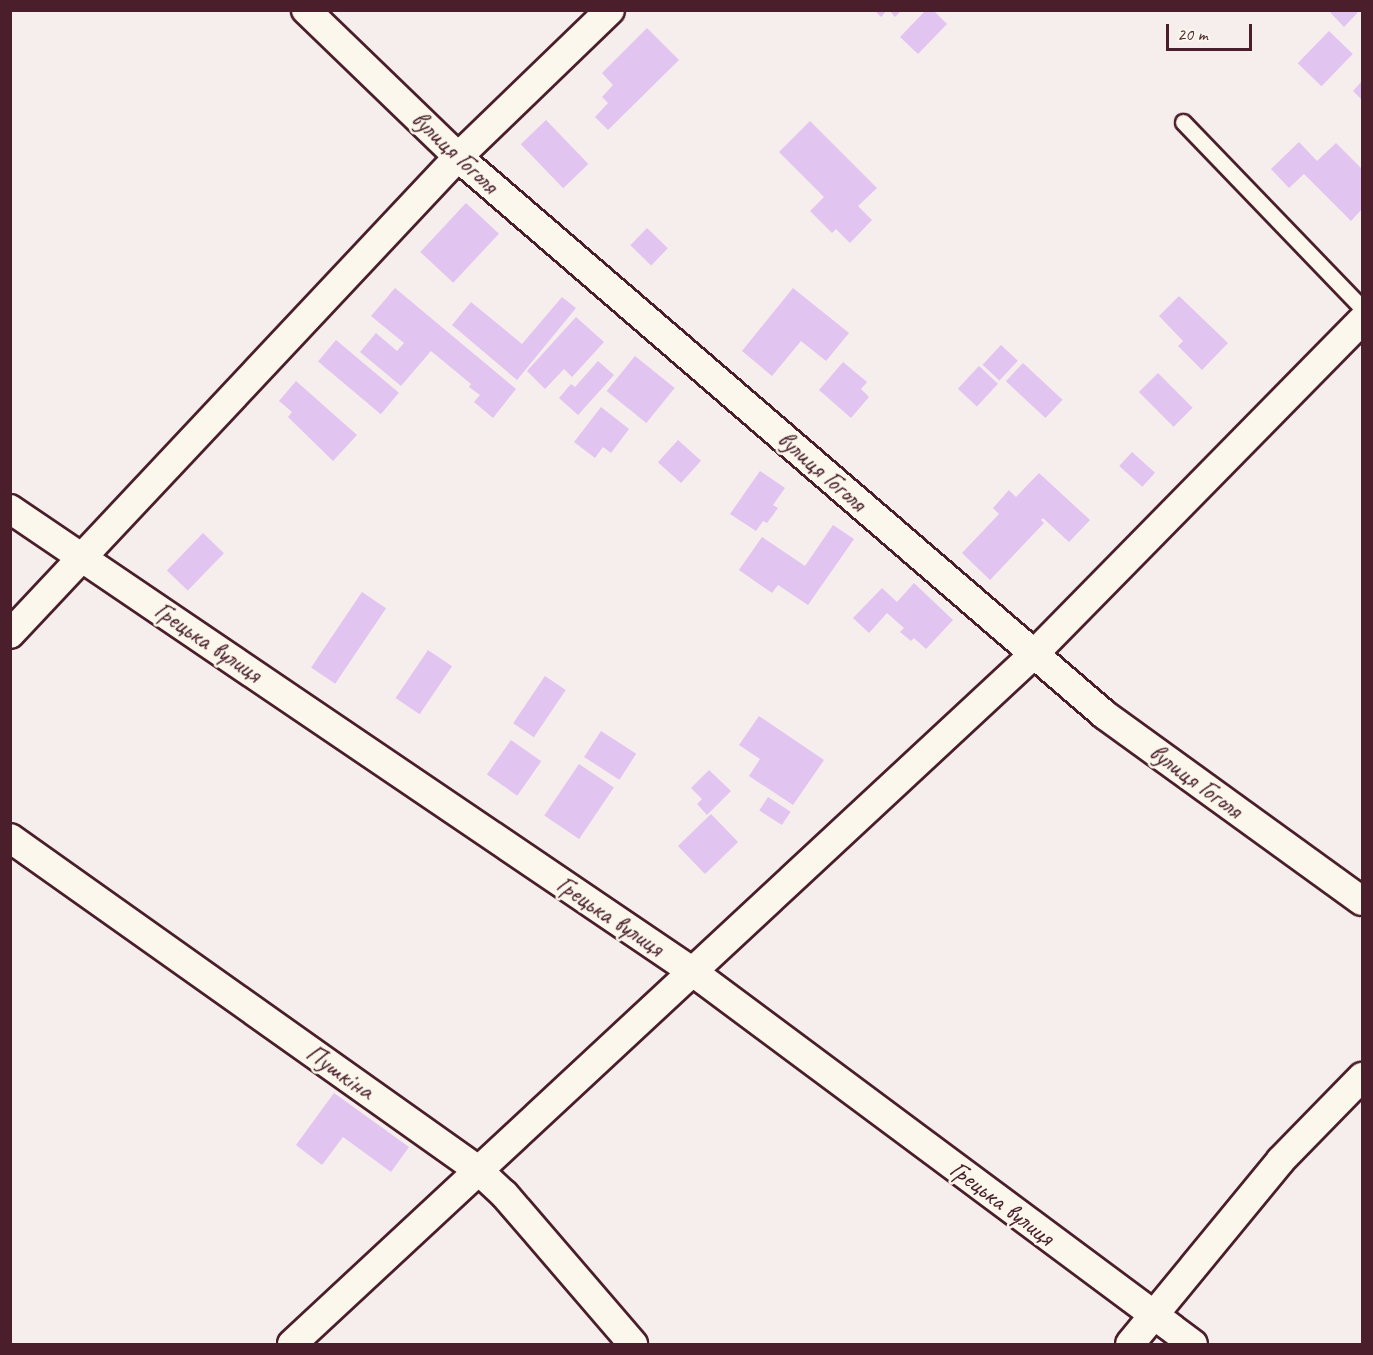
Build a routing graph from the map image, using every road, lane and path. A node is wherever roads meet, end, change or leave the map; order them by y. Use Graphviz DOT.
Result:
graph roads {
  1 [pos="306,10"];
  2 [pos="610,10"];
  3 [pos="1183,122"];
  4 [pos="458,158"];
  5 [pos="1362,308"];
  6 [pos="1362,320"];
  7 [pos="10,509"];
  8 [pos="84,558"];
  9 [pos="10,634"];
  10 [pos="1034,654"];
  11 [pos="10,838"];
  12 [pos="1362,901"];
  13 [pos="693,972"];
  14 [pos="1362,1077"];
  15 [pos="478,1170"];
  16 [pos="1154,1316"];
  17 [pos="292,1344"];
  18 [pos="633,1344"];
  19 [pos="1130,1344"];
  20 [pos="1192,1344"];
  1 -- 4 [label="street, вулиця Гоголя"];
  2 -- 4 [label="street"];
  3 -- 5 [label="lane"];
  4 -- 8 [label="street"];
  4 -- 10 [label="street, вулиця Гоголя"];
  6 -- 10 [label="street"];
  7 -- 8 [label="street, Грецька вулиця"];
  8 -- 9 [label="street"];
  8 -- 13 [label="street, Грецька вулиця"];
  10 -- 12 [label="street, вулиця Гоголя"];
  10 -- 13 [label="street"];
  11 -- 15 [label="street, Пушкіна"];
  13 -- 15 [label="street"];
  13 -- 16 [label="street, Грецька вулиця"];
  14 -- 16 [label="street"];
  15 -- 17 [label="street"];
  15 -- 18 [label="street, Пушкіна"];
  16 -- 19 [label="street"];
  16 -- 20 [label="street, Грецька вулиця"];
}
